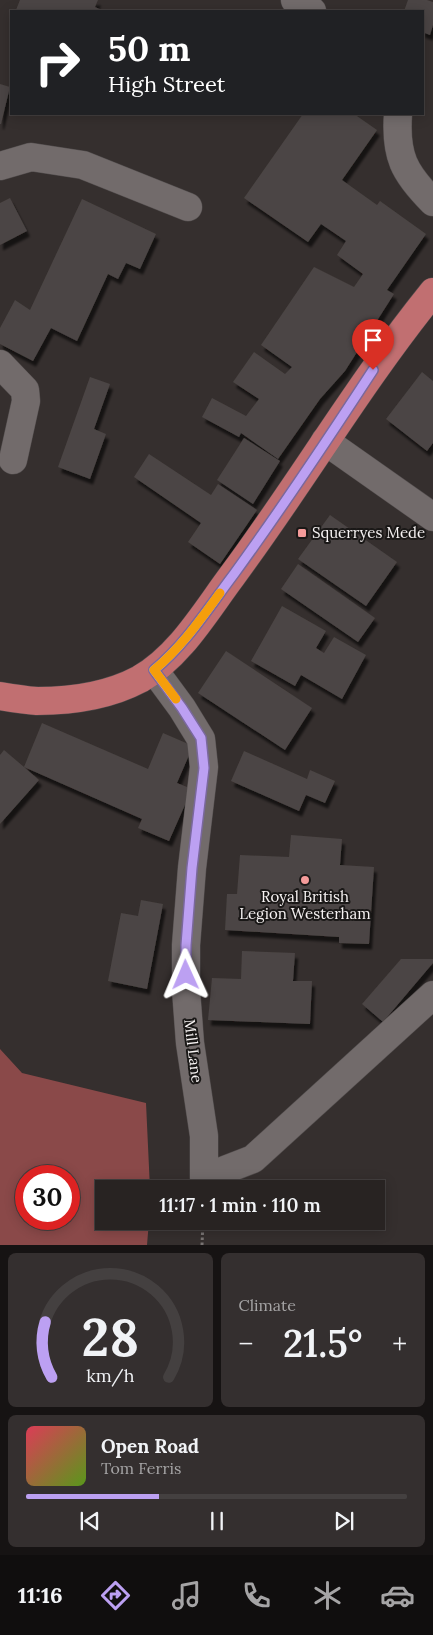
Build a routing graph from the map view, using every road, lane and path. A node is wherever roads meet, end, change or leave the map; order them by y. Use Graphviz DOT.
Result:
graph roads {
  1 [pos="295,0"];
  2 [pos="310,10"];
  3 [pos="398,115"];
  4 [pos="0,166"];
  5 [pos="433,202"];
  6 [pos="188,207"];
  7 [pos="433,292"];
  8 [pos="0,364"];
  9 [pos="326,441"];
  10 [pos="13,460"];
  11 [pos="433,517"];
  12 [pos="154,670"];
  13 [pos="0,696"];
  14 [pos="433,995"];
  15 [pos="203,1230"];
  16 [pos="202,1245"];
  1 -- 2 [label="street"];
  3 -- 5 [label="street"];
  4 -- 6 [label="street"];
  7 -- 9 [label="main road"];
  8 -- 10 [label="street"];
  9 -- 11 [label="street"];
  9 -- 12 [label="main road"];
  12 -- 13 [label="main road"];
  12 -- 14 [label="street, Mill Lane"];
  15 -- 16 [label="path"];
}
